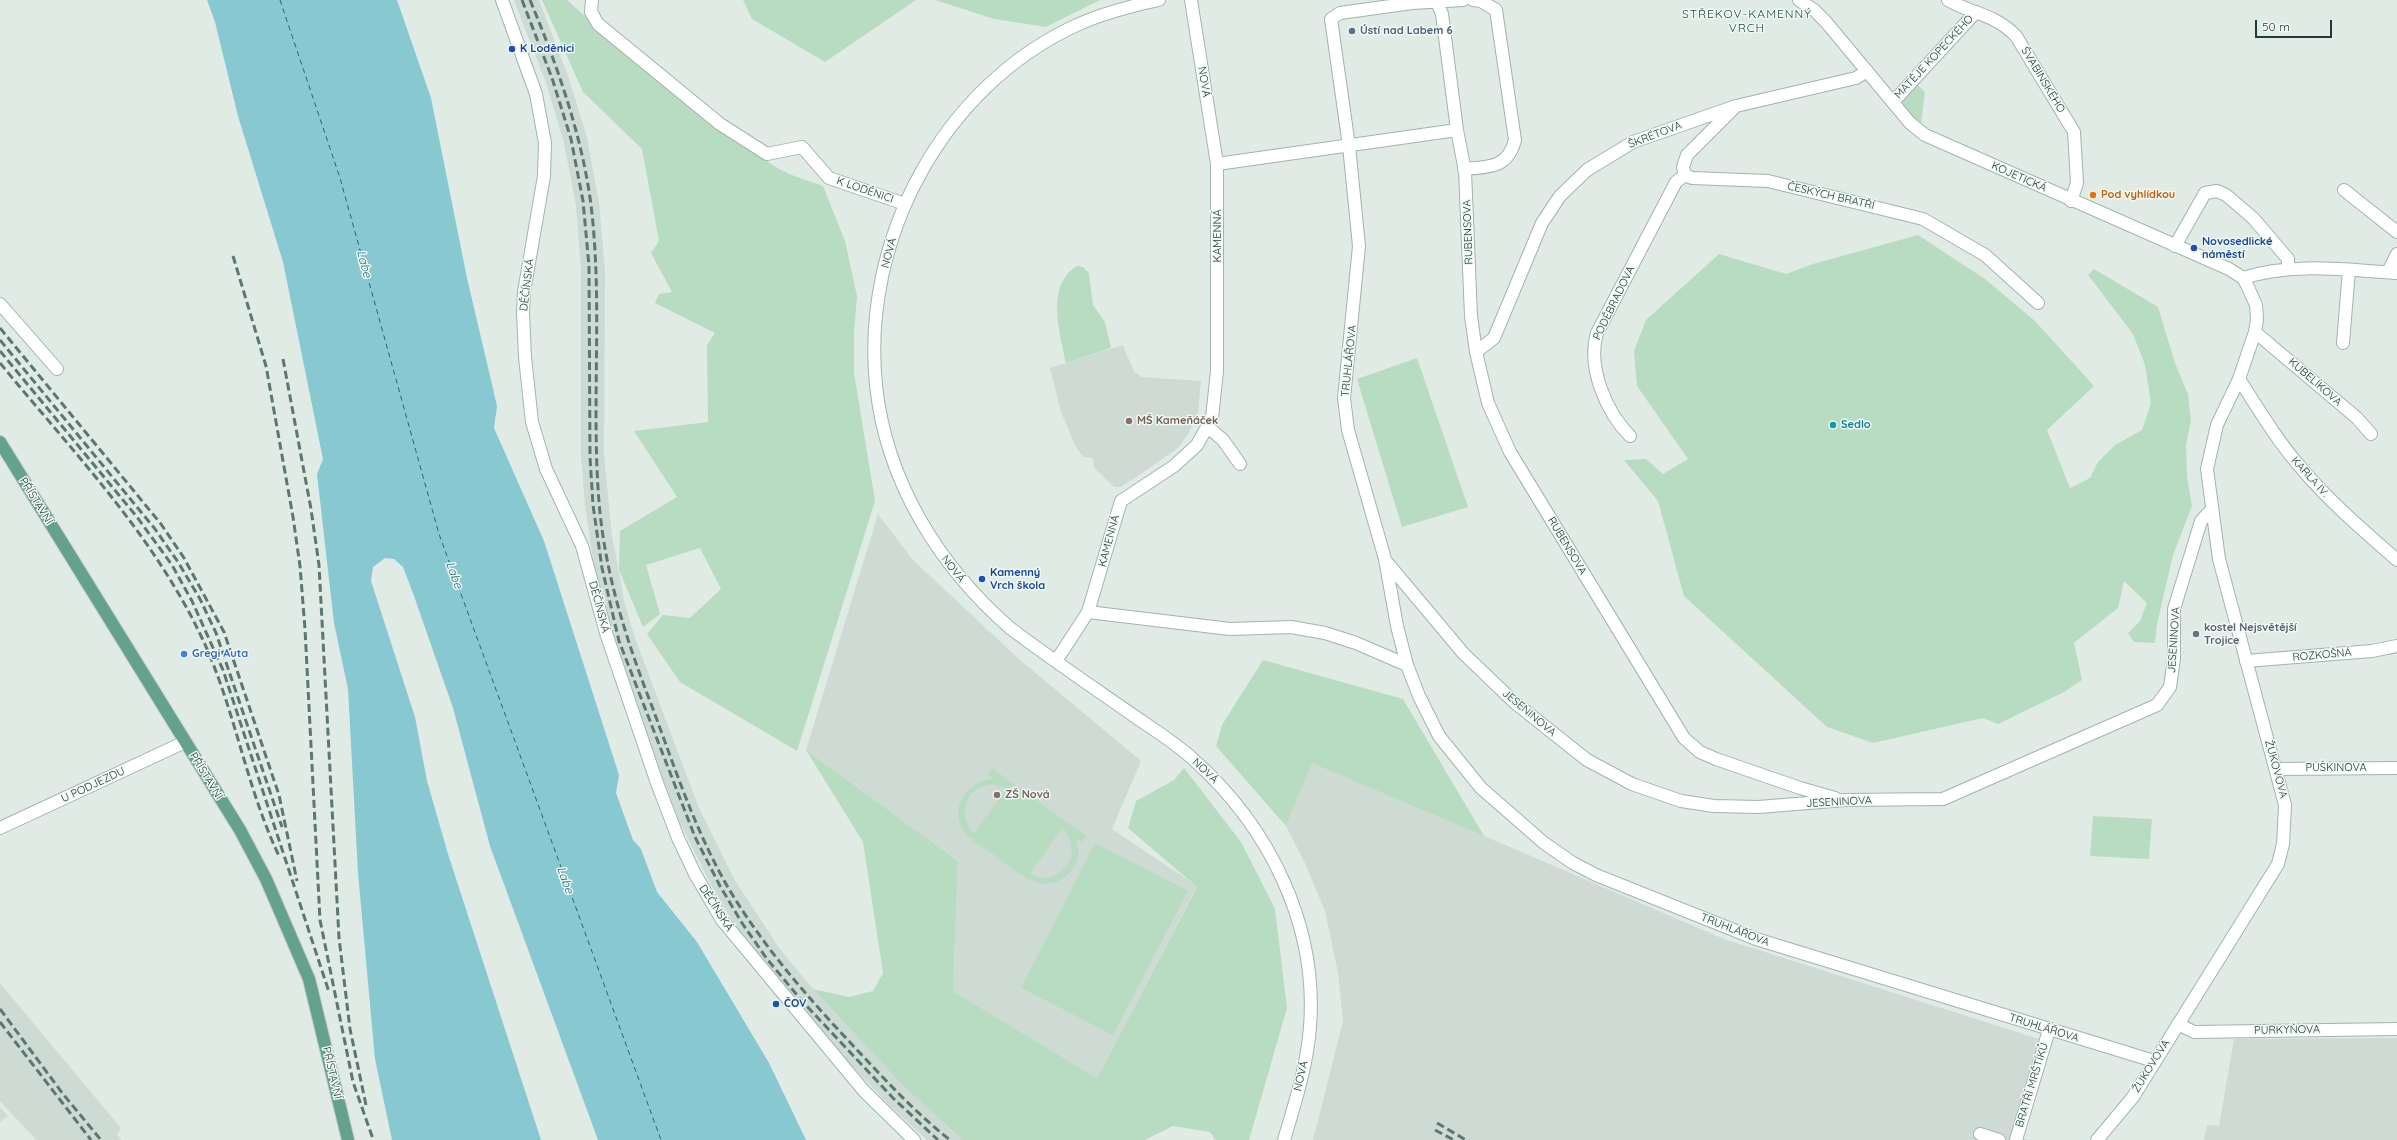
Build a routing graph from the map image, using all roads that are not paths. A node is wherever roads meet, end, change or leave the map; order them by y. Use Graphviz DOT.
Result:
graph roads {
  1 [pos="502,0"];
  2 [pos="592,0"];
  3 [pos="1159,0"];
  4 [pos="1190,0"];
  5 [pos="1463,0"];
  6 [pos="1473,0"];
  7 [pos="1799,0"];
  8 [pos="1948,0"];
  9 [pos="1437,2"];
  10 [pos="1976,12"];
  11 [pos="1868,71"];
  12 [pos="1893,102"];
  13 [pos="1736,106"];
  14 [pos="1457,130"];
  15 [pos="1349,146"];
  16 [pos="1217,164"];
  17 [pos="1464,169"];
  18 [pos="1685,174"];
  19 [pos="2344,190"];
  20 [pos="2071,200"];
  21 [pos="905,204"];
  22 [pos="2397,232"];
  23 [pos="2175,246"];
  24 [pos="2397,254"];
  25 [pos="2288,269"];
  26 [pos="2349,270"];
  27 [pos="2392,272"];
  28 [pos="2243,278"];
  29 [pos="2038,303"];
  30 [pos="0,304"];
  31 [pos="2256,332"];
  32 [pos="2343,343"];
  33 [pos="1476,352"];
  34 [pos="58,369"];
  35 [pos="2239,380"];
  36 [pos="1208,427"];
  37 [pos="2371,434"];
  38 [pos="1630,436"];
  39 [pos="0,442"];
  40 [pos="1240,464"];
  41 [pos="2212,509"];
  42 [pos="1385,560"];
  43 [pos="2397,560"];
  44 [pos="1088,612"];
  45 [pos="2397,646"];
  46 [pos="1056,661"];
  47 [pos="2246,661"];
  48 [pos="1407,665"];
  49 [pos="185,742"];
  50 [pos="2397,768"];
  51 [pos="2276,769"];
  52 [pos="1845,800"];
  53 [pos="0,828"];
  54 [pos="2178,1024"];
  55 [pos="2397,1029"];
  56 [pos="2049,1030"];
  57 [pos="2154,1061"];
  58 [pos="1980,1134"];
  59 [pos="348,1140"];
  60 [pos="914,1140"];
  61 [pos="1284,1140"];
  62 [pos="1999,1140"];
  63 [pos="2016,1140"];
  64 [pos="2096,1140"];
  1 -- 60 [label="street, DĚČÍNSKÁ"];
  2 -- 21 [label="street, K LODĚNICI"];
  3 -- 21 [label="street, NOVÁ"];
  4 -- 16 [label="street, NOVÁ"];
  5 -- 9 [label="street"];
  6 -- 17 [label="street"];
  7 -- 11 [label="street, KOJETICKÁ"];
  8 -- 10 [label="street, ŠVABINSKÉHO"];
  9 -- 14 [label="street, RUBENSOVA"];
  9 -- 15 [label="street, TRUHLÁŘOVA"];
  10 -- 12 [label="street, MATĚJE KOPECKÉHO"];
  10 -- 20 [label="street, ŠVABINSKÉHO"];
  11 -- 12 [label="street, KOJETICKÁ"];
  11 -- 13 [label="street, ŠKRÉTOVA"];
  12 -- 20 [label="street, KOJETICKÁ"];
  13 -- 18 [label="street"];
  13 -- 33 [label="street, ŠKRÉTOVA"];
  14 -- 15 [label="street"];
  14 -- 17 [label="street, RUBENSOVA"];
  15 -- 16 [label="street"];
  15 -- 42 [label="street, TRUHLÁŘOVA"];
  16 -- 36 [label="street, KAMENNÁ"];
  17 -- 33 [label="street, RUBENSOVA"];
  18 -- 29 [label="street, ČESKÝCH BRATŘÍ"];
  18 -- 38 [label="street, PODĚBRADOVA"];
  19 -- 22 [label="street"];
  20 -- 23 [label="street, KOJETICKÁ"];
  21 -- 46 [label="street, NOVÁ"];
  23 -- 25 [label="street"];
  23 -- 28 [label="street"];
  24 -- 27 [label="street"];
  25 -- 26 [label="street"];
  25 -- 28 [label="street"];
  26 -- 27 [label="street"];
  26 -- 32 [label="street"];
  28 -- 31 [label="street"];
  30 -- 34 [label="street"];
  31 -- 35 [label="street"];
  31 -- 37 [label="street, KUBELÍKOVA"];
  33 -- 52 [label="street, RUBENSOVA"];
  35 -- 41 [label="street, ŽUKOVOVA"];
  35 -- 43 [label="street, KARLA IV."];
  36 -- 40 [label="street"];
  36 -- 44 [label="street, KAMENNÁ"];
  39 -- 49 [label="main road, PŘÍSTAVNÍ"];
  41 -- 47 [label="street, ŽUKOVOVA"];
  41 -- 52 [label="street, JESENINOVA"];
  42 -- 48 [label="street, TRUHLÁŘOVA"];
  42 -- 52 [label="street, JESENINOVA"];
  44 -- 46 [label="street, KAMENNÁ"];
  44 -- 48 [label="street"];
  45 -- 47 [label="street, ROZKOŠNÁ"];
  46 -- 61 [label="street, NOVÁ"];
  47 -- 51 [label="street, ŽUKOVOVA"];
  48 -- 56 [label="street, TRUHLÁŘOVA"];
  49 -- 53 [label="street, U PODJEZDU"];
  49 -- 59 [label="main road, PŘÍSTAVNÍ"];
  50 -- 51 [label="street, PUŠKINOVA"];
  51 -- 54 [label="street, ŽUKOVOVA"];
  54 -- 55 [label="street, PURKYŇOVA"];
  54 -- 57 [label="street, ŽUKOVOVA"];
  56 -- 57 [label="street, TRUHLÁŘOVA"];
  56 -- 63 [label="street, BRATŘÍ MRŠTÍKŮ"];
  57 -- 64 [label="street, ŽUKOVOVA"];
  58 -- 62 [label="street"];
}
